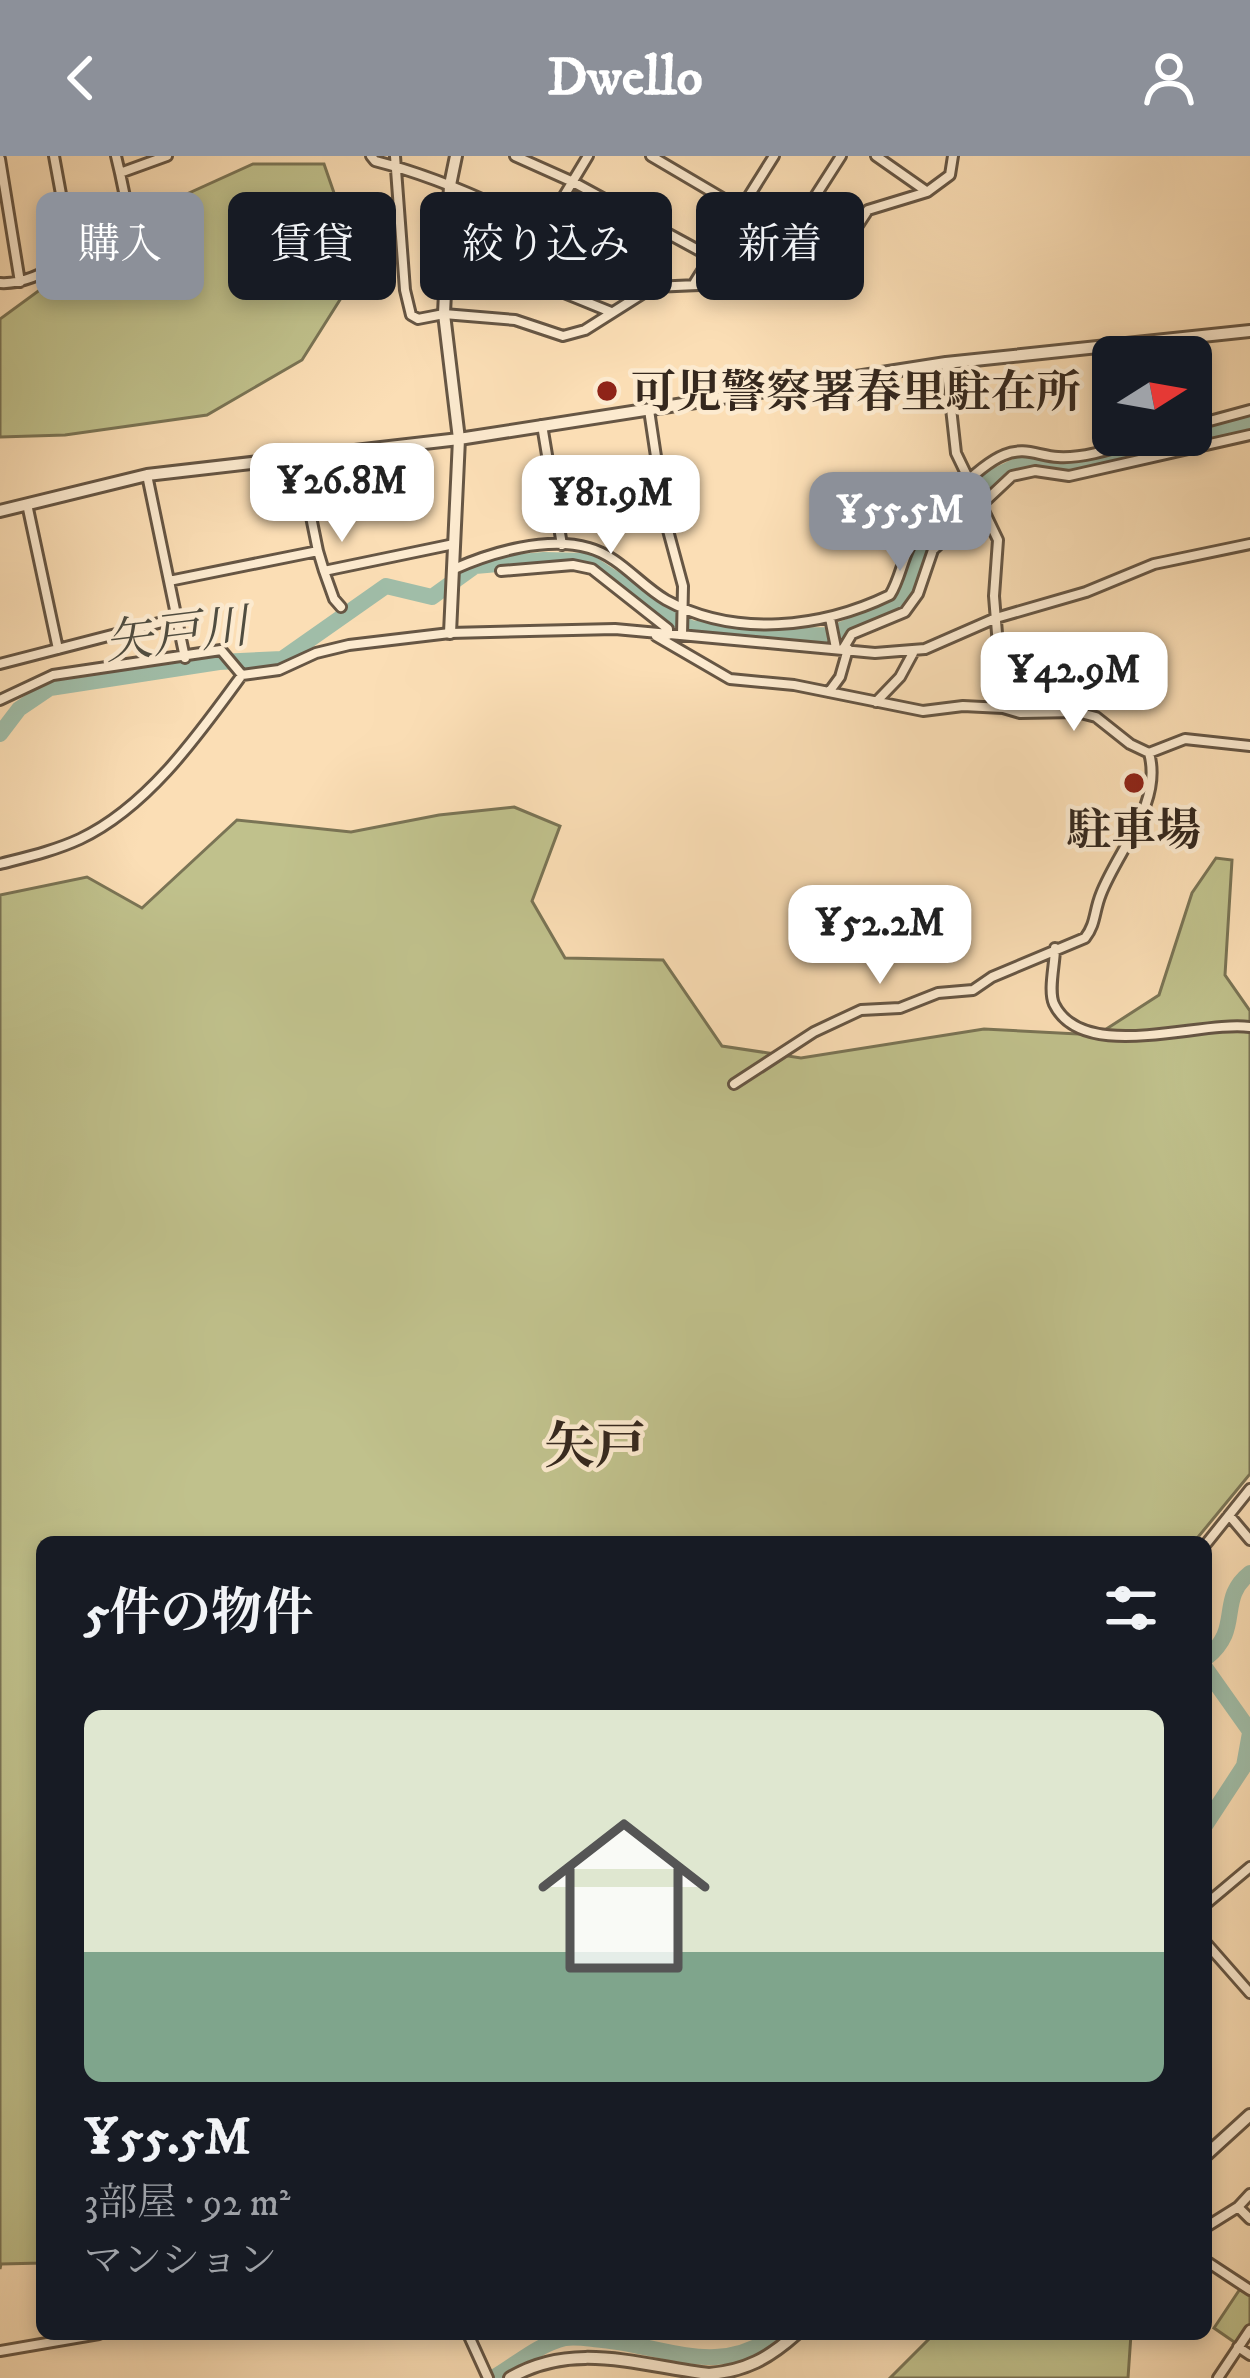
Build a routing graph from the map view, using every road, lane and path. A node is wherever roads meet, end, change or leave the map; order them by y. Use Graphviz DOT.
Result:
graph roads {
  1 [pos="54,156"];
  2 [pos="116,156"];
  3 [pos="167,156"];
  4 [pos="370,156"];
  5 [pos="456,156"];
  6 [pos="514,156"];
  7 [pos="589,156"];
  8 [pos="651,156"];
  9 [pos="841,156"];
  10 [pos="876,156"];
  11 [pos="953,156"];
  12 [pos="770,157"];
  13 [pos="0,159"];
  14 [pos="394,160"];
  15 [pos="120,173"];
  16 [pos="573,182"];
  17 [pos="450,185"];
  18 [pos="61,192"];
  19 [pos="124,192"];
  20 [pos="450,192"];
  21 [pos="465,192"];
  22 [pos="567,192"];
  23 [pos="712,192"];
  24 [pos="750,192"];
  25 [pos="818,192"];
  26 [pos="927,192"];
  27 [pos="864,216"];
  28 [pos="696,248"];
  29 [pos="36,273"];
  30 [pos="696,281"];
  31 [pos="20,282"];
  32 [pos="0,283"];
  33 [pos="694,284"];
  34 [pos="672,286"];
  35 [pos="446,300"];
  36 [pos="581,300"];
  37 [pos="631,300"];
  38 [pos="611,312"];
  39 [pos="445,314"];
  40 [pos="1250,331"];
  41 [pos="946,363"];
  42 [pos="649,410"];
  43 [pos="1250,410"];
  44 [pos="1212,420"];
  45 [pos="542,425"];
  46 [pos="1250,435"];
  47 [pos="459,439"];
  48 [pos="1092,452"];
  49 [pos="299,456"];
  50 [pos="147,475"];
  51 [pos="970,481"];
  52 [pos="27,504"];
  53 [pos="980,504"];
  54 [pos="0,511"];
  55 [pos="454,544"];
  56 [pos="1250,544"];
  57 [pos="562,545"];
  58 [pos="319,551"];
  59 [pos="452,569"];
  60 [pos="324,571"];
  61 [pos="501,571"];
  62 [pos="169,581"];
  63 [pos="341,607"];
  64 [pos="683,607"];
  65 [pos="178,618"];
  66 [pos="996,618"];
  67 [pos="830,619"];
  68 [pos="450,633"];
  69 [pos="668,635"];
  70 [pos="682,635"];
  71 [pos="656,636"];
  72 [pos="58,649"];
  73 [pos="843,649"];
  74 [pos="913,653"];
  75 [pos="185,658"];
  76 [pos="0,664"];
  77 [pos="242,675"];
  78 [pos="829,692"];
  79 [pos="0,700"];
  80 [pos="875,704"];
  81 [pos="1003,708"];
  82 [pos="1250,746"];
  83 [pos="1150,753"];
  84 [pos="0,864"];
  85 [pos="1054,948"];
  86 [pos="1250,1027"];
  87 [pos="734,1084"];
  88 [pos="1250,1489"];
  89 [pos="1229,1515"];
  90 [pos="1212,1536"];
  91 [pos="1249,1538"];
  92 [pos="1250,1867"];
  93 [pos="1212,1899"];
  94 [pos="1212,1949"];
  95 [pos="1250,1993"];
  96 [pos="1250,2115"];
  97 [pos="1212,2150"];
  98 [pos="1250,2194"];
  99 [pos="1238,2207"];
  100 [pos="1250,2219"];
  101 [pos="1212,2223"];
  102 [pos="1212,2265"];
  103 [pos="1250,2290"];
  104 [pos="1250,2330"];
  105 [pos="64,2340"];
  106 [pos="471,2340"];
  107 [pos="789,2340"];
  108 [pos="1238,2348"];
  109 [pos="0,2351"];
  110 [pos="1250,2356"];
  111 [pos="488,2378"];
  112 [pos="510,2378"];
  113 [pos="1218,2378"];
  1 -- 18 [label="street"];
  2 -- 15 [label="street"];
  3 -- 15 [label="street"];
  4 -- 14 [label="street"];
  5 -- 17 [label="street"];
  6 -- 16 [label="street"];
  7 -- 16 [label="street"];
  8 -- 23 [label="street"];
  9 -- 25 [label="street"];
  10 -- 26 [label="street"];
  11 -- 26 [label="street"];
  12 -- 24 [label="street"];
  13 -- 31 [label="street"];
  14 -- 17 [label="street"];
  14 -- 39 [label="street"];
  15 -- 19 [label="street"];
  16 -- 22 [label="street"];
  16 -- 28 [label="street"];
  17 -- 20 [label="street"];
  17 -- 21 [label="street"];
  26 -- 27 [label="street"];
  29 -- 31 [label="street"];
  30 -- 33 [label="street"];
  31 -- 32 [label="street"];
  33 -- 34 [label="street"];
  35 -- 39 [label="street"];
  36 -- 38 [label="street"];
  37 -- 38 [label="street"];
  38 -- 39 [label="street"];
  39 -- 47 [label="street"];
  40 -- 41 [label="street"];
  41 -- 42 [label="street"];
  41 -- 51 [label="street"];
  42 -- 45 [label="street"];
  42 -- 64 [label="street"];
  43 -- 44 [label="street"];
  45 -- 47 [label="street"];
  45 -- 57 [label="street"];
  46 -- 53 [label="street"];
  47 -- 49 [label="street"];
  47 -- 55 [label="street"];
  48 -- 51 [label="street"];
  49 -- 50 [label="street"];
  49 -- 58 [label="street"];
  50 -- 52 [label="street"];
  50 -- 62 [label="street"];
  51 -- 53 [label="street"];
  51 -- 67 [label="street"];
  52 -- 54 [label="street"];
  52 -- 72 [label="street"];
  53 -- 66 [label="street"];
  53 -- 73 [label="street"];
  55 -- 59 [label="street"];
  55 -- 60 [label="street"];
  56 -- 66 [label="street"];
  57 -- 59 [label="street"];
  57 -- 64 [label="street"];
  58 -- 60 [label="street"];
  58 -- 62 [label="street"];
  59 -- 68 [label="street"];
  60 -- 63 [label="street"];
  61 -- 69 [label="street"];
  62 -- 65 [label="street"];
  64 -- 67 [label="street"];
  64 -- 70 [label="street"];
  65 -- 72 [label="street"];
  65 -- 75 [label="street"];
  66 -- 74 [label="street"];
  66 -- 81 [label="street"];
  67 -- 73 [label="street"];
  68 -- 71 [label="street"];
  68 -- 77 [label="street"];
  69 -- 70 [label="street"];
  69 -- 71 [label="street"];
  70 -- 73 [label="street"];
  71 -- 78 [label="street"];
  72 -- 76 [label="street"];
  73 -- 74 [label="street"];
  73 -- 78 [label="street"];
  74 -- 80 [label="street"];
  75 -- 77 [label="street"];
  75 -- 79 [label="street"];
  77 -- 84 [label="street"];
  78 -- 80 [label="street"];
  80 -- 81 [label="street"];
  81 -- 83 [label="street"];
  82 -- 83 [label="street"];
  83 -- 85 [label="street"];
  85 -- 86 [label="street"];
  85 -- 87 [label="street"];
  88 -- 89 [label="street"];
  89 -- 90 [label="street"];
  89 -- 91 [label="street"];
  92 -- 93 [label="street"];
  94 -- 95 [label="street"];
  96 -- 97 [label="street"];
  98 -- 99 [label="street"];
  99 -- 100 [label="street"];
  99 -- 101 [label="street"];
  102 -- 103 [label="street"];
  104 -- 108 [label="street"];
  105 -- 109 [label="street"];
  106 -- 111 [label="street"];
  107 -- 112 [label="street"];
  108 -- 110 [label="street"];
  108 -- 113 [label="street"];
}
